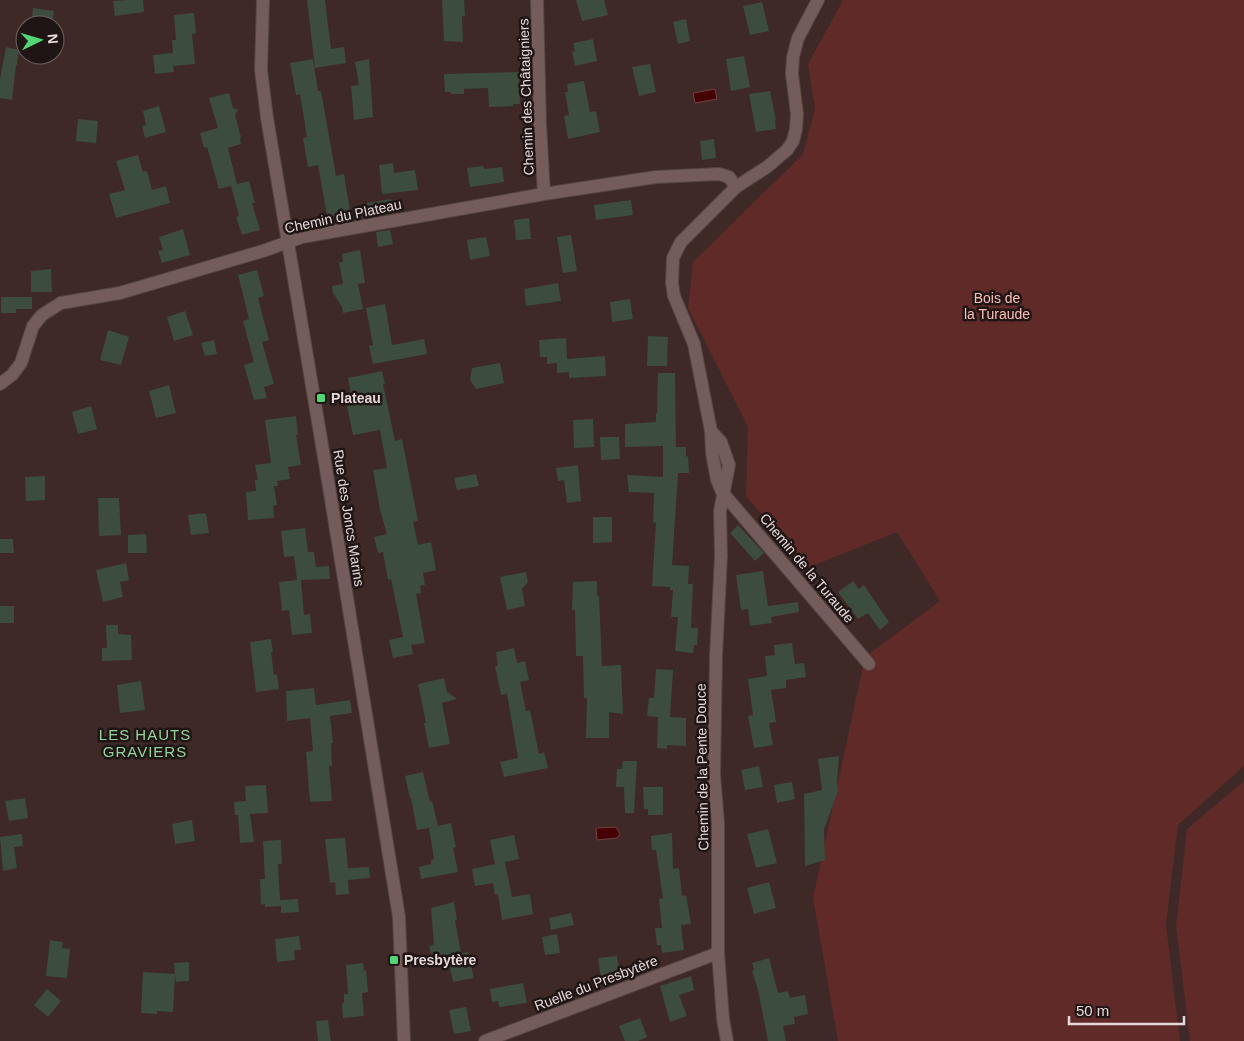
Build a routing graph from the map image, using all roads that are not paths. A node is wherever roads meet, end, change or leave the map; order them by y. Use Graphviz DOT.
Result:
graph roads {
  1 [pos="264,0"];
  2 [pos="537,0"];
  3 [pos="818,0"];
  4 [pos="736,187"];
  5 [pos="544,194"];
  6 [pos="287,242"];
  7 [pos="0,384"];
  8 [pos="722,492"];
  9 [pos="869,664"];
  10 [pos="718,953"];
  11 [pos="404,1041"];
  12 [pos="485,1041"];
  13 [pos="727,1041"];
  1 -- 6 [label="street, Rue des Joncs Marins"];
  2 -- 5 [label="street, Chemin des Châtaigniers"];
  3 -- 4 [label="street, Chemin de la Turaude"];
  4 -- 5 [label="street, Chemin du Plateau"];
  4 -- 8 [label="street, Chemin de la Turaude"];
  5 -- 6 [label="street, Chemin du Plateau"];
  6 -- 7 [label="street, Chemin du Plateau"];
  6 -- 11 [label="street, Rue des Joncs Marins"];
  8 -- 9 [label="street, Chemin de la Turaude"];
  8 -- 10 [label="street, Chemin de la Pente Douce"];
  10 -- 12 [label="street, Ruelle du Presbytère"];
  10 -- 13 [label="street, Chemin de la Pente Douce"];
}
